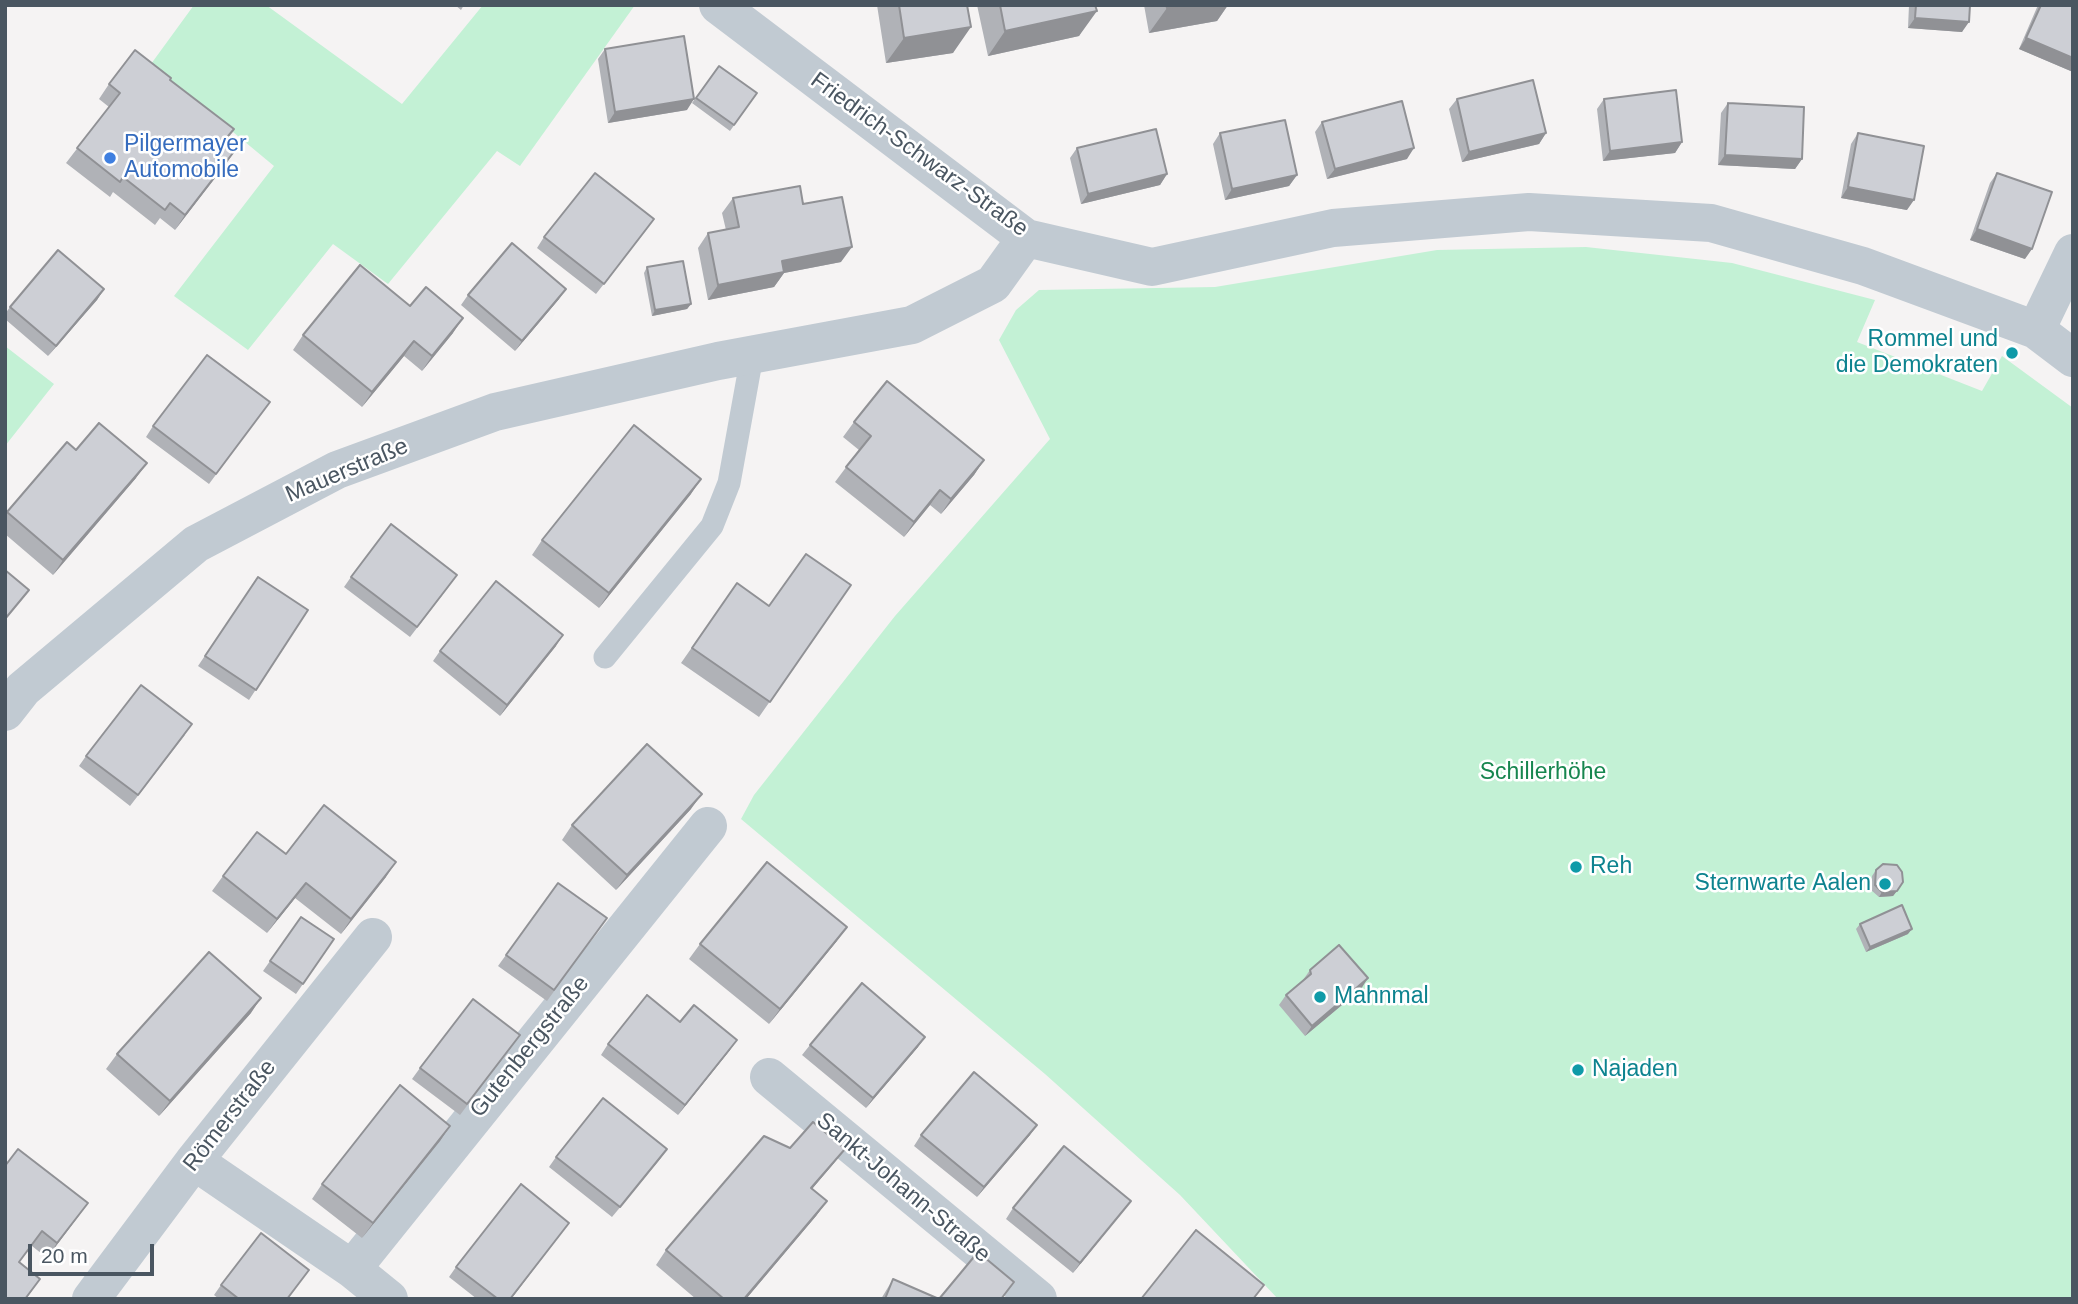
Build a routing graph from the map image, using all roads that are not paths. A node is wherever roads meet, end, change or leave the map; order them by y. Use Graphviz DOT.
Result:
graph roads {
  1 [pos="718,5"];
  2 [pos="1026,237"];
  3 [pos="2073,253"];
  4 [pos="2036,330"];
  5 [pos="752,356"];
  6 [pos="2073,358"];
  7 [pos="606,657"];
  8 [pos="5,712"];
  9 [pos="708,826"];
  10 [pos="373,937"];
  11 [pos="769,1077"];
  12 [pos="194,1161"];
  13 [pos="352,1269"];
  14 [pos="91,1299"];
  15 [pos="389,1299"];
  16 [pos="1038,1299"];
  1 -- 2 [label="street, Friedrich-Schwarz-Straße"];
  2 -- 4 [label="street, Friedrich-Schwarz-Straße"];
  2 -- 5 [label="street, Mauerstraße"];
  3 -- 4 [label="street"];
  4 -- 6 [label="street, Friedrich-Schwarz-Straße"];
  5 -- 7 [label="lane"];
  5 -- 8 [label="street, Mauerstraße"];
  9 -- 13 [label="street, Gutenbergstraße"];
  10 -- 12 [label="street, Römerstraße"];
  11 -- 16 [label="street, Sankt-Johann-Straße"];
  12 -- 13 [label="street"];
  12 -- 14 [label="street, Römerstraße"];
  13 -- 15 [label="street"];
}
